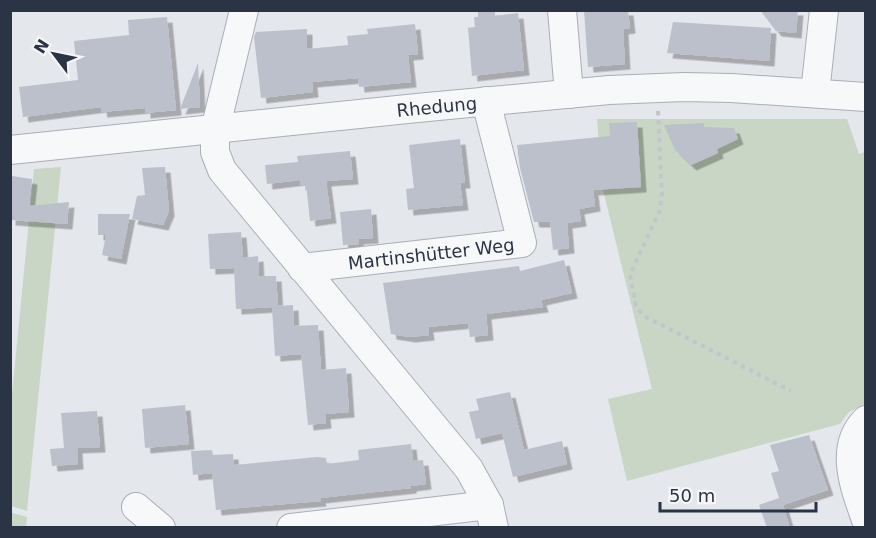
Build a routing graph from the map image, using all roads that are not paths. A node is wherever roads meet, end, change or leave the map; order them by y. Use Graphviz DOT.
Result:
graph roads {
  1 [pos="244,10"];
  2 [pos="562,10"];
  3 [pos="824,10"];
  4 [pos="815,93"];
  5 [pos="568,94"];
  6 [pos="866,98"];
  7 [pos="486,101"];
  8 [pos="215,130"];
  9 [pos="10,150"];
  10 [pos="302,268"];
  11 [pos="866,420"];
  12 [pos="136,507"];
  13 [pos="492,516"];
  14 [pos="866,520"];
  15 [pos="161,528"];
  16 [pos="291,528"];
  1 -- 8 [label="street"];
  2 -- 5 [label="street"];
  3 -- 4 [label="street"];
  4 -- 5 [label="street, Rhedung"];
  4 -- 6 [label="street, Rhedung"];
  5 -- 7 [label="street, Rhedung"];
  7 -- 8 [label="street, Rhedung"];
  7 -- 10 [label="street, Martinshütter Weg"];
  8 -- 9 [label="street, Rhedung"];
  8 -- 10 [label="street"];
  10 -- 13 [label="street"];
  11 -- 14 [label="street"];
  12 -- 15 [label="street"];
  13 -- 16 [label="street"];
}
